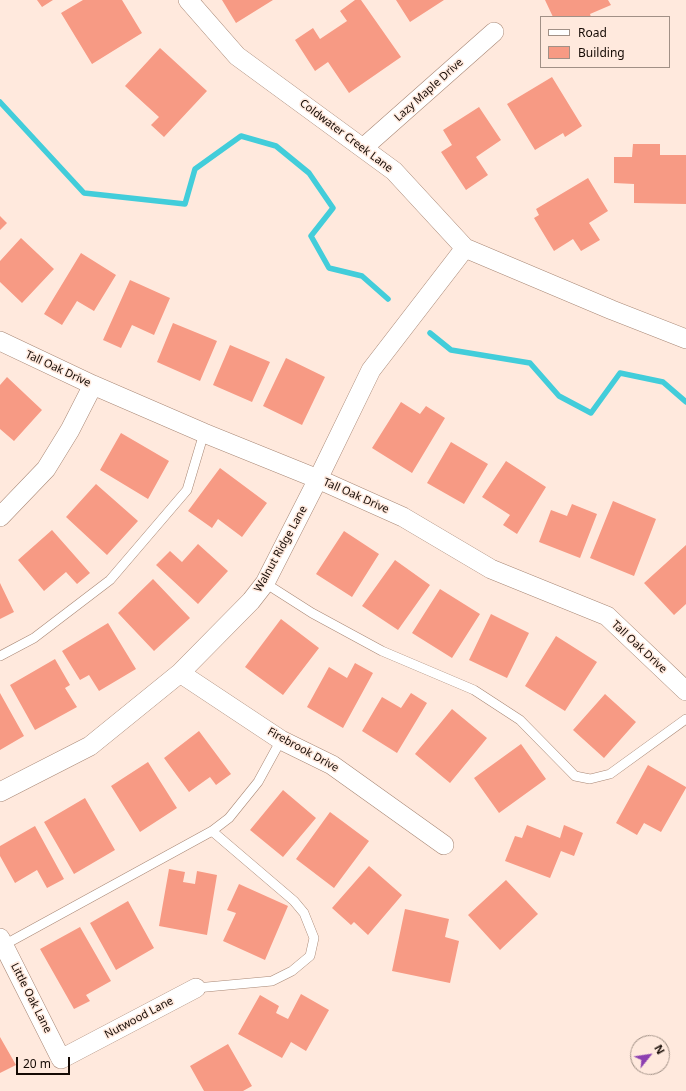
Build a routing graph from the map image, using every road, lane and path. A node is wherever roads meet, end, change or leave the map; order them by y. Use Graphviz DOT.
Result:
graph roads {
  1 [pos="188,0"];
  2 [pos="494,32"];
  3 [pos="363,148"];
  4 [pos="465,248"];
  5 [pos="686,339"];
  6 [pos="0,341"];
  7 [pos="93,385"];
  8 [pos="204,433"];
  9 [pos="318,479"];
  10 [pos="0,517"];
  11 [pos="265,582"];
  12 [pos="0,656"];
  13 [pos="180,673"];
  14 [pos="686,691"];
  15 [pos="686,718"];
  16 [pos="281,740"];
  17 [pos="0,792"];
  18 [pos="212,830"];
  19 [pos="444,845"];
  20 [pos="2,942"];
  21 [pos="196,988"];
  22 [pos="61,1059"];
  1 -- 3 [label="street, Coldwater Creek Lane"];
  2 -- 3 [label="street, Lazy Maple Drive"];
  3 -- 4 [label="street, Coldwater Creek Lane"];
  4 -- 5 [label="street, Coldwater Creek Lane"];
  4 -- 9 [label="street, Walnut Ridge Lane"];
  6 -- 7 [label="street, Tall Oak Drive"];
  7 -- 8 [label="street, Tall Oak Drive"];
  7 -- 10 [label="street"];
  8 -- 9 [label="street, Tall Oak Drive"];
  8 -- 12 [label="lane"];
  9 -- 11 [label="street, Walnut Ridge Lane"];
  9 -- 14 [label="street, Tall Oak Drive"];
  11 -- 13 [label="street, Walnut Ridge Lane"];
  11 -- 15 [label="lane"];
  13 -- 16 [label="street, Firebrook Drive"];
  13 -- 17 [label="street, Walnut Ridge Lane"];
  16 -- 18 [label="lane"];
  16 -- 19 [label="street, Firebrook Drive"];
  18 -- 20 [label="lane"];
  18 -- 21 [label="lane"];
  20 -- 22 [label="street, Little Oak Lane"];
  21 -- 22 [label="street, Nutwood Lane"];
}
